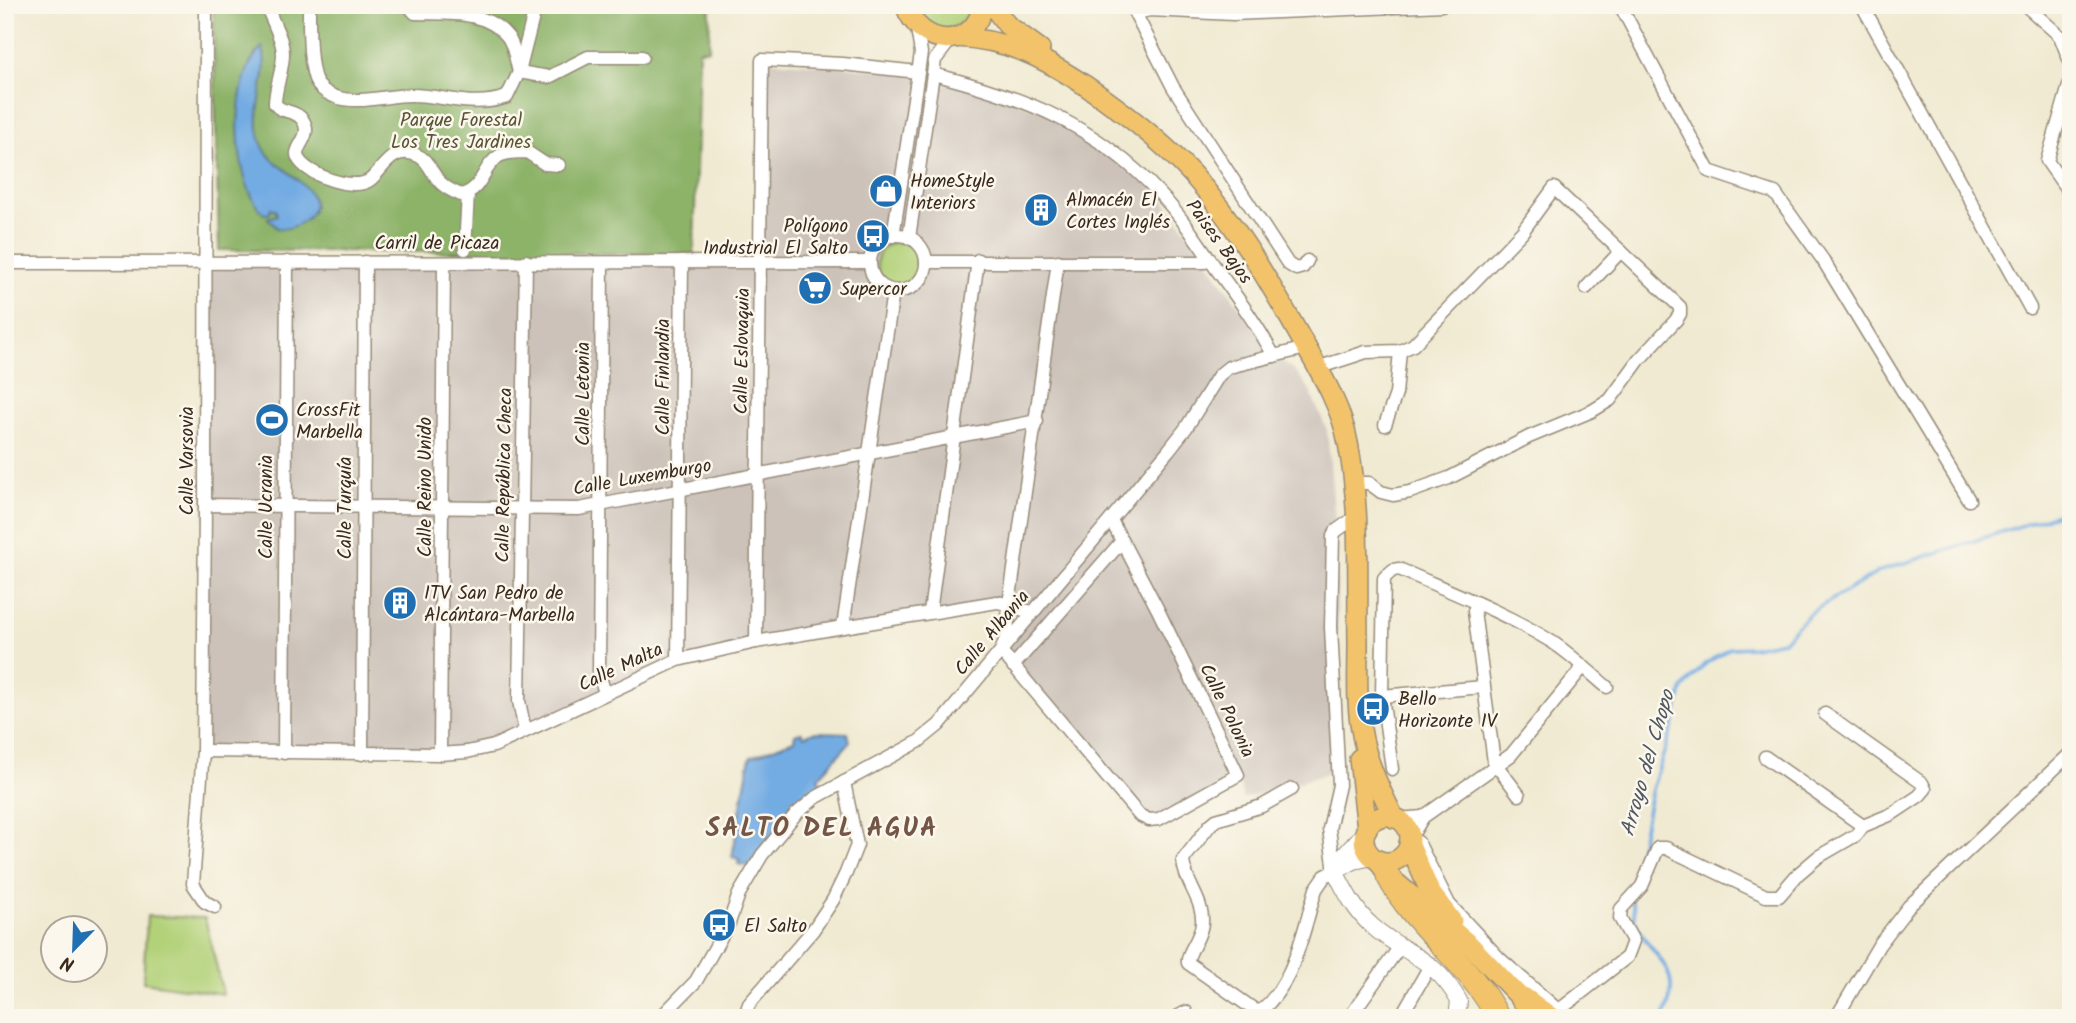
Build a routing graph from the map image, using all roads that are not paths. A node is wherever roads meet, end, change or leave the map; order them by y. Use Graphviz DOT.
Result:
graph roads {
  1 [pos="206,5"];
  2 [pos="267,5"];
  3 [pos="309,5"];
  4 [pos="408,5"];
  5 [pos="536,5"];
  6 [pos="983,5"];
  7 [pos="992,5"];
  8 [pos="1442,5"];
  9 [pos="1620,5"];
  10 [pos="1862,5"];
  11 [pos="2025,5"];
  12 [pos="905,6"];
  13 [pos="1427,6"];
  14 [pos="1133,9"];
  15 [pos="917,28"];
  16 [pos="953,37"];
  17 [pos="642,57"];
  18 [pos="1049,61"];
  19 [pos="2071,64"];
  20 [pos="519,72"];
  21 [pos="918,72"];
  22 [pos="933,74"];
  23 [pos="2071,79"];
  24 [pos="559,165"];
  25 [pos="468,193"];
  26 [pos="2071,195"];
  27 [pos="893,236"];
  28 [pos="909,238"];
  29 [pos="465,249"];
  30 [pos="1621,251"];
  31 [pos="1209,259"];
  32 [pos="978,260"];
  33 [pos="526,261"];
  34 [pos="761,261"];
  35 [pos="1058,261"];
  36 [pos="1307,261"];
  37 [pos="287,262"];
  38 [pos="365,262"];
  39 [pos="444,262"];
  40 [pos="682,262"];
  41 [pos="869,262"];
  42 [pos="926,262"];
  43 [pos="5,263"];
  44 [pos="205,263"];
  45 [pos="602,263"];
  46 [pos="1586,288"];
  47 [pos="893,292"];
  48 [pos="2030,308"];
  49 [pos="1306,348"];
  50 [pos="1400,351"];
  51 [pos="1274,356"];
  52 [pos="1317,368"];
  53 [pos="1037,421"];
  54 [pos="1385,425"];
  55 [pos="954,436"];
  56 [pos="868,454"];
  57 [pos="759,473"];
  58 [pos="1355,483"];
  59 [pos="680,490"];
  60 [pos="1969,500"];
  61 [pos="205,505"];
  62 [pos="601,505"];
  63 [pos="285,506"];
  64 [pos="364,507"];
  65 [pos="443,507"];
  66 [pos="522,508"];
  67 [pos="1357,516"];
  68 [pos="1111,520"];
  69 [pos="1122,541"];
  70 [pos="1477,603"];
  71 [pos="1009,604"];
  72 [pos="930,612"];
  73 [pos="1034,612"];
  74 [pos="843,626"];
  75 [pos="756,642"];
  76 [pos="1001,651"];
  77 [pos="678,660"];
  78 [pos="1013,666"];
  79 [pos="1583,667"];
  80 [pos="1483,687"];
  81 [pos="1607,687"];
  82 [pos="605,693"];
  83 [pos="1382,696"];
  84 [pos="1825,714"];
  85 [pos="1361,730"];
  86 [pos="525,731"];
  87 [pos="203,751"];
  88 [pos="284,753"];
  89 [pos="2071,753"];
  90 [pos="362,754"];
  91 [pos="440,754"];
  92 [pos="1765,757"];
  93 [pos="1497,766"];
  94 [pos="1392,769"];
  95 [pos="844,782"];
  96 [pos="1292,789"];
  97 [pos="1519,796"];
  98 [pos="1423,817"];
  99 [pos="1396,819"];
  100 [pos="1863,826"];
  101 [pos="1366,830"];
  102 [pos="1411,838"];
  103 [pos="1379,865"];
  104 [pos="1335,871"];
  105 [pos="215,907"];
  106 [pos="1401,945"];
  107 [pos="1470,945"];
  108 [pos="1432,964"];
  109 [pos="1523,999"];
  110 [pos="1255,1015"];
  111 [pos="1555,1016"];
  112 [pos="660,1018"];
  113 [pos="744,1018"];
  114 [pos="1175,1018"];
  115 [pos="1189,1018"];
  116 [pos="1349,1018"];
  117 [pos="1400,1018"];
  118 [pos="1457,1018"];
  119 [pos="1498,1018"];
  120 [pos="1539,1018"];
  121 [pos="1836,1018"];
  1 -- 44 [label="street, Calle Varsovia"];
  2 -- 25 [label="street"];
  3 -- 20 [label="street"];
  4 -- 20 [label="street"];
  5 -- 20 [label="street"];
  6 -- 16 [label="main road"];
  7 -- 18 [label="main road"];
  8 -- 13 [label="street"];
  9 -- 60 [label="street"];
  10 -- 48 [label="street"];
  11 -- 19 [label="street"];
  12 -- 15 [label="main road"];
  13 -- 14 [label="street"];
  14 -- 36 [label="street"];
  15 -- 16 [label="main road"];
  15 -- 21 [label="street"];
  16 -- 18 [label="main road"];
  16 -- 22 [label="street"];
  17 -- 20 [label="street"];
  18 -- 49 [label="main road"];
  21 -- 27 [label="street"];
  21 -- 34 [label="street, Calle Eslovaquia"];
  22 -- 28 [label="street"];
  22 -- 31 [label="street, Paises Bajos"];
  23 -- 26 [label="street"];
  24 -- 25 [label="street"];
  25 -- 29 [label="street"];
  27 -- 28 [label="street"];
  27 -- 41 [label="street"];
  28 -- 42 [label="street"];
  30 -- 46 [label="street"];
  30 -- 50 [label="street"];
  30 -- 58 [label="street"];
  31 -- 35 [label="street"];
  31 -- 51 [label="street, Paises Bajos"];
  32 -- 35 [label="street"];
  32 -- 42 [label="street"];
  32 -- 55 [label="street"];
  33 -- 39 [label="street, Carril de Picaza"];
  33 -- 45 [label="street, Carril de Picaza"];
  33 -- 66 [label="street, Calle República Checa"];
  34 -- 40 [label="street, Carril de Picaza"];
  34 -- 41 [label="street, Carril de Picaza"];
  34 -- 57 [label="street, Calle Eslovaquia"];
  35 -- 53 [label="street"];
  37 -- 38 [label="street, Carril de Picaza"];
  37 -- 44 [label="street, Carril de Picaza"];
  37 -- 63 [label="street, Calle Ucrania"];
  38 -- 39 [label="street, Carril de Picaza"];
  38 -- 64 [label="street, Calle Turquía"];
  39 -- 65 [label="street, Calle Reino Unido"];
  40 -- 45 [label="street, Carril de Picaza"];
  40 -- 59 [label="street, Calle Finlandia"];
  41 -- 47 [label="street"];
  42 -- 47 [label="street"];
  43 -- 44 [label="street, Carril de Picaza"];
  44 -- 61 [label="street, Calle Varsovia"];
  45 -- 62 [label="street, Calle Letonia"];
  47 -- 56 [label="street"];
  49 -- 51 [label="street, Calle Albania"];
  49 -- 52 [label="main road"];
  50 -- 52 [label="street"];
  50 -- 54 [label="street"];
  51 -- 68 [label="street, Calle Albania"];
  52 -- 58 [label="main road"];
  53 -- 55 [label="street, Calle Luxemburgo"];
  53 -- 71 [label="street"];
  55 -- 56 [label="street, Calle Luxemburgo"];
  55 -- 72 [label="street"];
  56 -- 57 [label="street, Calle Luxemburgo"];
  56 -- 74 [label="street"];
  57 -- 59 [label="street, Calle Luxemburgo"];
  57 -- 75 [label="street, Calle Eslovaquia"];
  58 -- 67 [label="main road"];
  59 -- 62 [label="street, Calle Luxemburgo"];
  59 -- 77 [label="street, Calle Finlandia"];
  61 -- 63 [label="street, Calle Luxemburgo"];
  61 -- 87 [label="street, Calle Varsovia"];
  62 -- 66 [label="street, Calle Luxemburgo"];
  62 -- 82 [label="street, Calle Letonia"];
  63 -- 64 [label="street, Calle Luxemburgo"];
  63 -- 88 [label="street, Calle Ucrania"];
  64 -- 65 [label="street, Calle Luxemburgo"];
  64 -- 90 [label="street, Calle Turquía"];
  65 -- 66 [label="street, Calle Luxemburgo"];
  65 -- 91 [label="street, Calle Reino Unido"];
  66 -- 86 [label="street, Calle República Checa"];
  67 -- 85 [label="main road"];
  67 -- 104 [label="street"];
  68 -- 69 [label="street, Calle Polonia"];
  68 -- 73 [label="street, Calle Albania"];
  69 -- 78 [label="street"];
  69 -- 78 [label="street, Calle Polonia"];
  70 -- 79 [label="street"];
  70 -- 80 [label="street"];
  70 -- 83 [label="street"];
  71 -- 72 [label="street, Calle Malta"];
  71 -- 73 [label="street"];
  71 -- 76 [label="street"];
  72 -- 74 [label="street, Calle Malta"];
  73 -- 76 [label="street, Calle Albania"];
  74 -- 75 [label="street, Calle Malta"];
  75 -- 77 [label="street, Calle Malta"];
  76 -- 78 [label="street, Calle Polonia"];
  76 -- 95 [label="street, Calle Albania"];
  77 -- 82 [label="street, Calle Malta"];
  79 -- 81 [label="street"];
  79 -- 93 [label="street"];
  80 -- 83 [label="street"];
  80 -- 93 [label="street"];
  82 -- 86 [label="street, Calle Malta"];
  83 -- 94 [label="street"];
  84 -- 100 [label="street"];
  85 -- 99 [label="main road"];
  85 -- 101 [label="main road"];
  86 -- 91 [label="street, Calle Malta"];
  87 -- 88 [label="street, Calle Malta"];
  87 -- 105 [label="street, Calle Varsovia"];
  88 -- 90 [label="street, Calle Malta"];
  89 -- 121 [label="street"];
  90 -- 91 [label="street, Calle Malta"];
  92 -- 100 [label="street"];
  93 -- 97 [label="street"];
  93 -- 98 [label="street"];
  95 -- 112 [label="street, Calle Albania"];
  95 -- 113 [label="street"];
  96 -- 110 [label="street"];
  98 -- 99 [label="street"];
  98 -- 102 [label="street"];
  99 -- 101 [label="main road"];
  99 -- 102 [label="main road"];
  100 -- 111 [label="street"];
  101 -- 103 [label="main road"];
  101 -- 104 [label="street"];
  102 -- 103 [label="main road"];
  102 -- 107 [label="main road"];
  102 -- 111 [label="street"];
  103 -- 104 [label="street"];
  103 -- 107 [label="main road"];
  103 -- 119 [label="highway"];
  104 -- 106 [label="street"];
  104 -- 110 [label="street"];
  106 -- 108 [label="street"];
  106 -- 116 [label="street"];
  107 -- 109 [label="main road"];
  108 -- 117 [label="street"];
  108 -- 118 [label="street"];
  109 -- 111 [label="highway"];
  109 -- 120 [label="main road"];
  114 -- 115 [label="street"];
}
